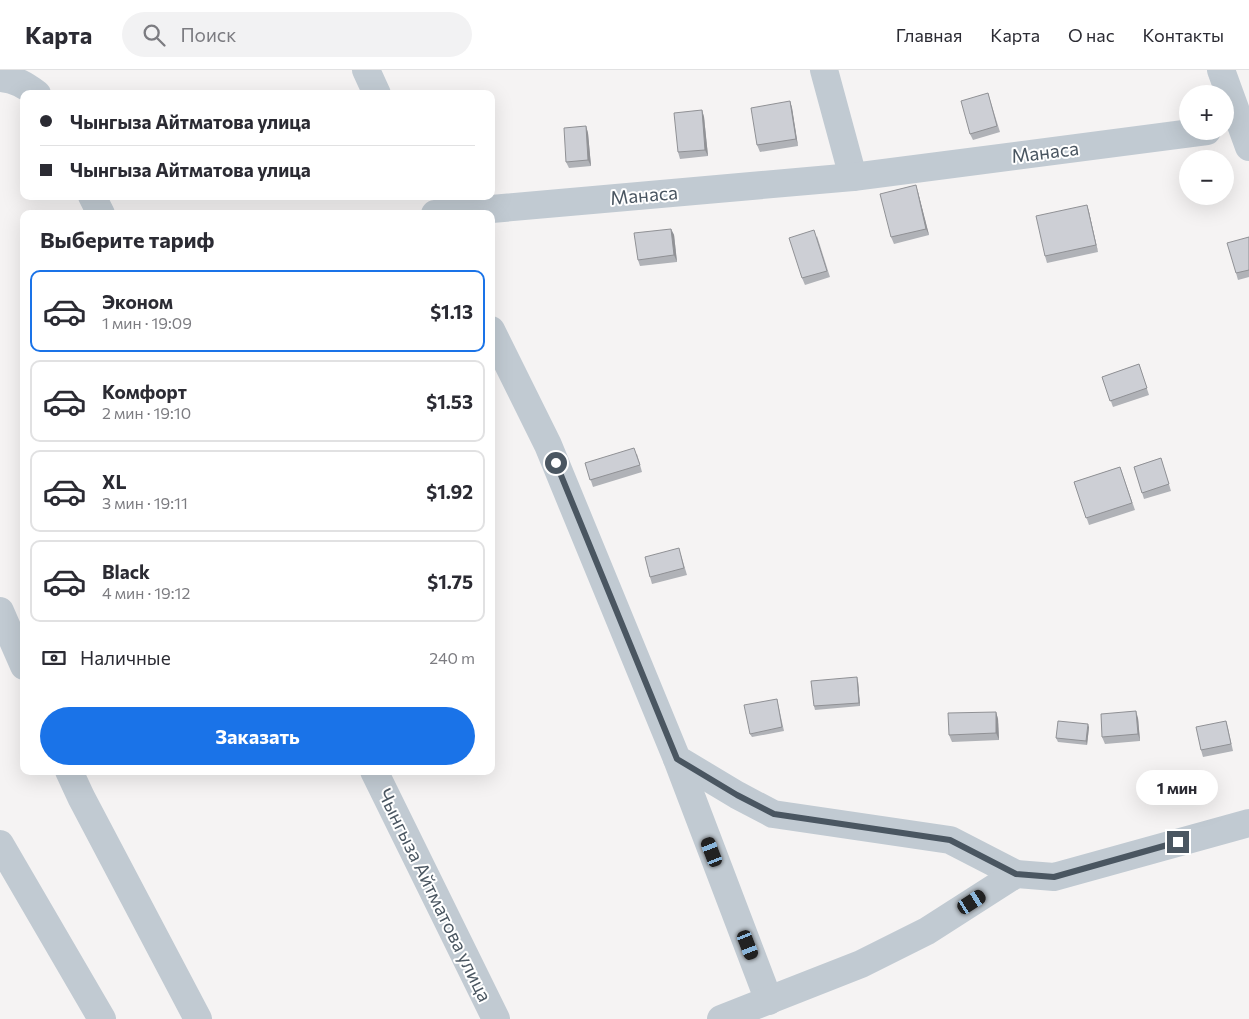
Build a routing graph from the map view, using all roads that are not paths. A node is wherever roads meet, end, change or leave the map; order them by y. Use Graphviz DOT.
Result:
graph roads {
  1 [pos="366,70"];
  2 [pos="824,70"];
  3 [pos="1221,70"];
  4 [pos="4,78"];
  5 [pos="32,90"];
  6 [pos="375,90"];
  7 [pos="1239,134"];
  8 [pos="1179,135"];
  9 [pos="853,176"];
  10 [pos="478,210"];
  11 [pos="495,338"];
  12 [pos="0,611"];
  13 [pos="20,657"];
  14 [pos="677,759"];
  15 [pos="72,775"];
  16 [pos="376,775"];
  17 [pos="1249,823"];
  18 [pos="0,844"];
  19 [pos="1016,874"];
  20 [pos="769,1001"];
  21 [pos="102,1019"];
  22 [pos="198,1019"];
  23 [pos="496,1019"];
  24 [pos="721,1019"];
  1 -- 6 [label="street"];
  2 -- 9 [label="street"];
  3 -- 7 [label="street"];
  4 -- 5 [label="street"];
  8 -- 9 [label="street, Манаса"];
  9 -- 10 [label="street, Манаса"];
  11 -- 14 [label="street"];
  12 -- 13 [label="street"];
  14 -- 19 [label="street"];
  14 -- 20 [label="street"];
  15 -- 22 [label="street"];
  16 -- 23 [label="street, Чынгыза Айтматова улица"];
  17 -- 19 [label="street"];
  18 -- 21 [label="street"];
  19 -- 20 [label="street"];
  20 -- 24 [label="street"];
}
